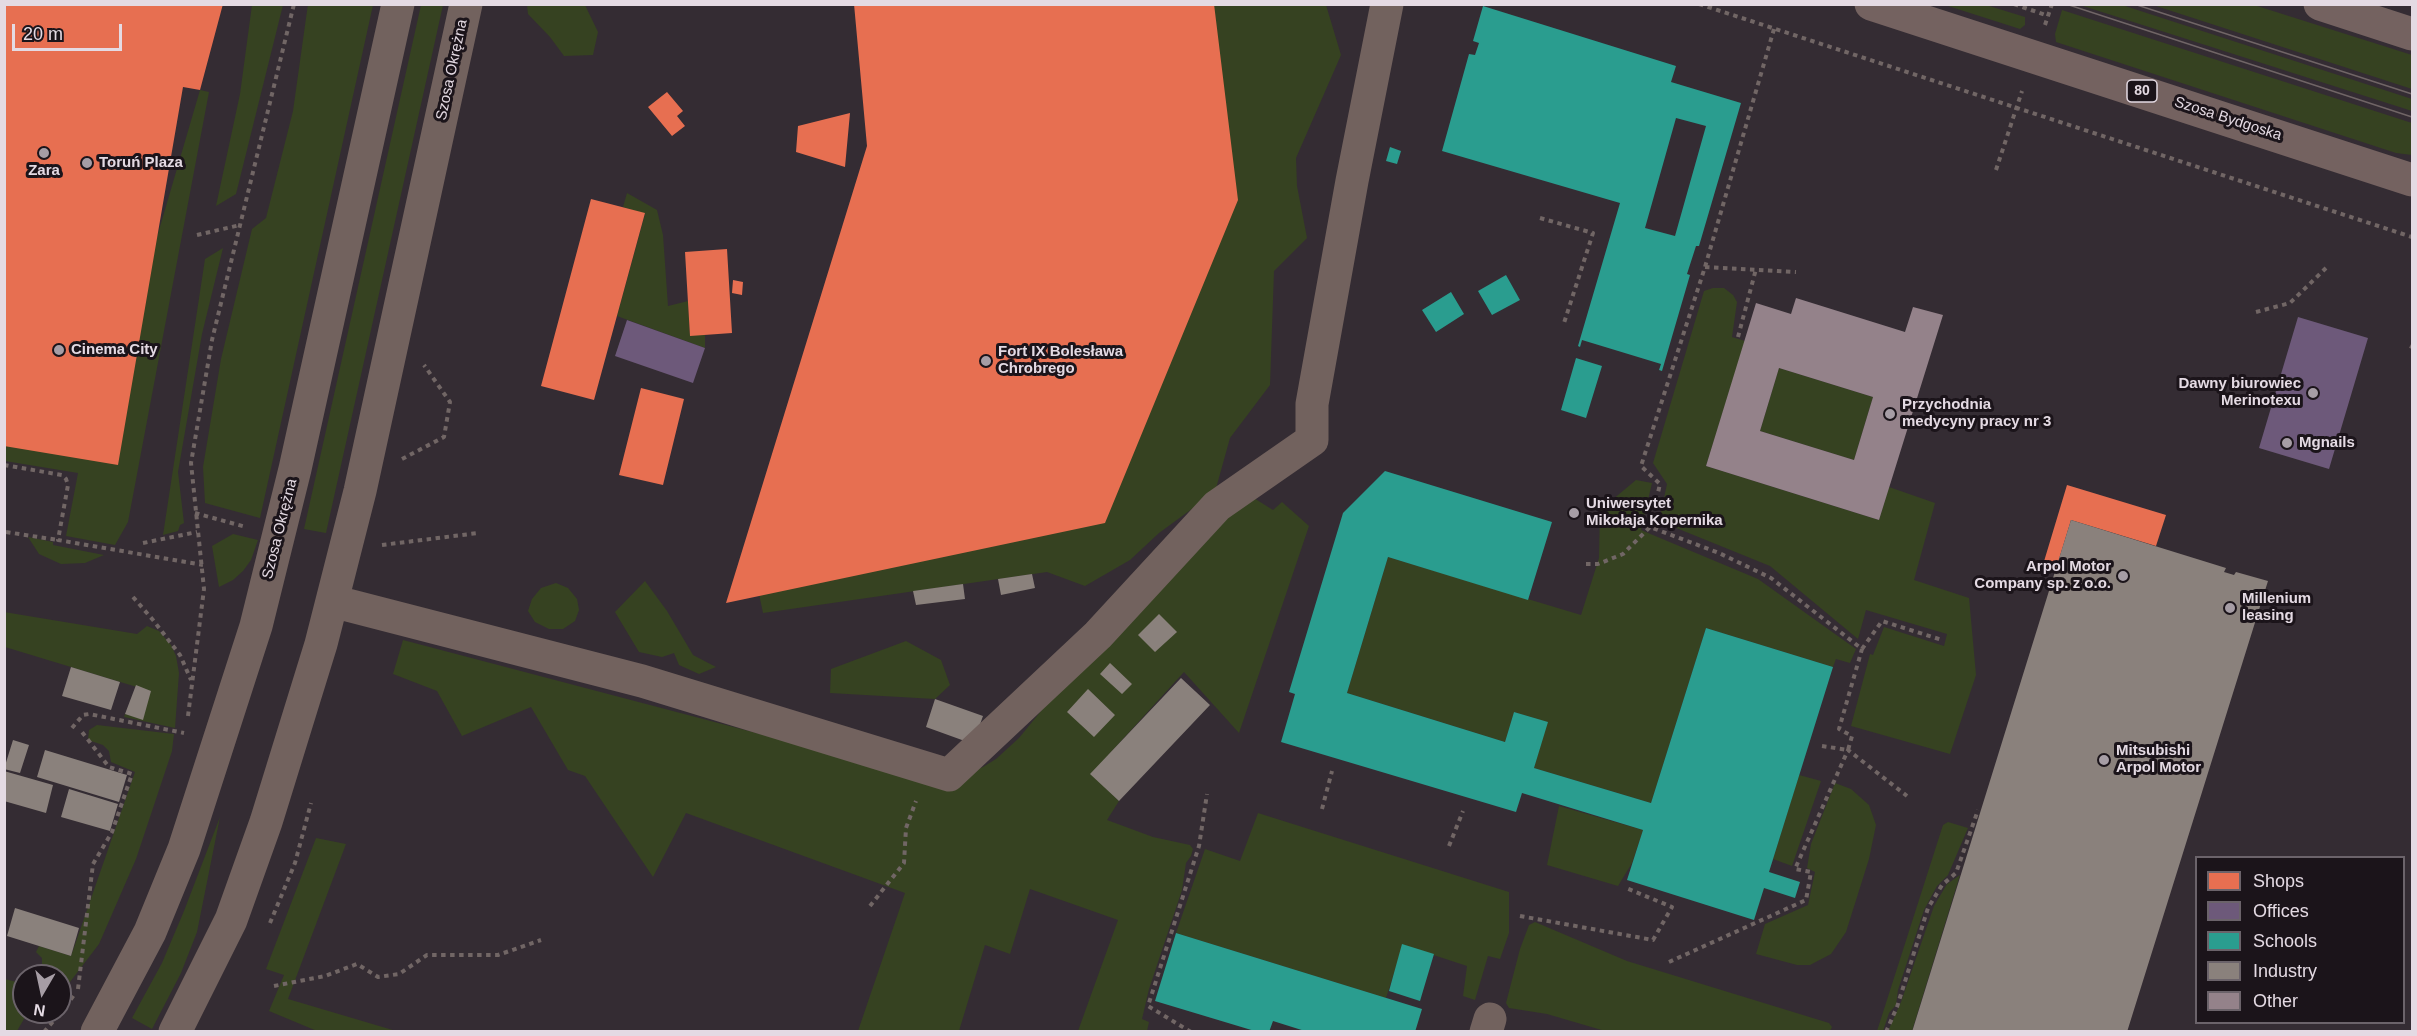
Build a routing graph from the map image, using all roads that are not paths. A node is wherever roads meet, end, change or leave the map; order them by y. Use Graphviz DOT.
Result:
graph roads {
  1 [pos="398,4"];
  2 [pos="466,4"];
  3 [pos="1387,4"];
  4 [pos="1871,4"];
  5 [pos="2320,4"];
  6 [pos="2412,34"];
  7 [pos="2412,180"];
  8 [pos="332,601"];
  9 [pos="181,1030"];
  10 [pos="96,1032"];
  1 -- 10 [label="street, Szosa Okrężna"];
  2 -- 8 [label="street, Szosa Okrężna"];
  3 -- 8 [label="street"];
  4 -- 7 [label="main road, Szosa Bydgoska / 80"];
  5 -- 6 [label="main road"];
  8 -- 9 [label="street, Szosa Okrężna"];
}
